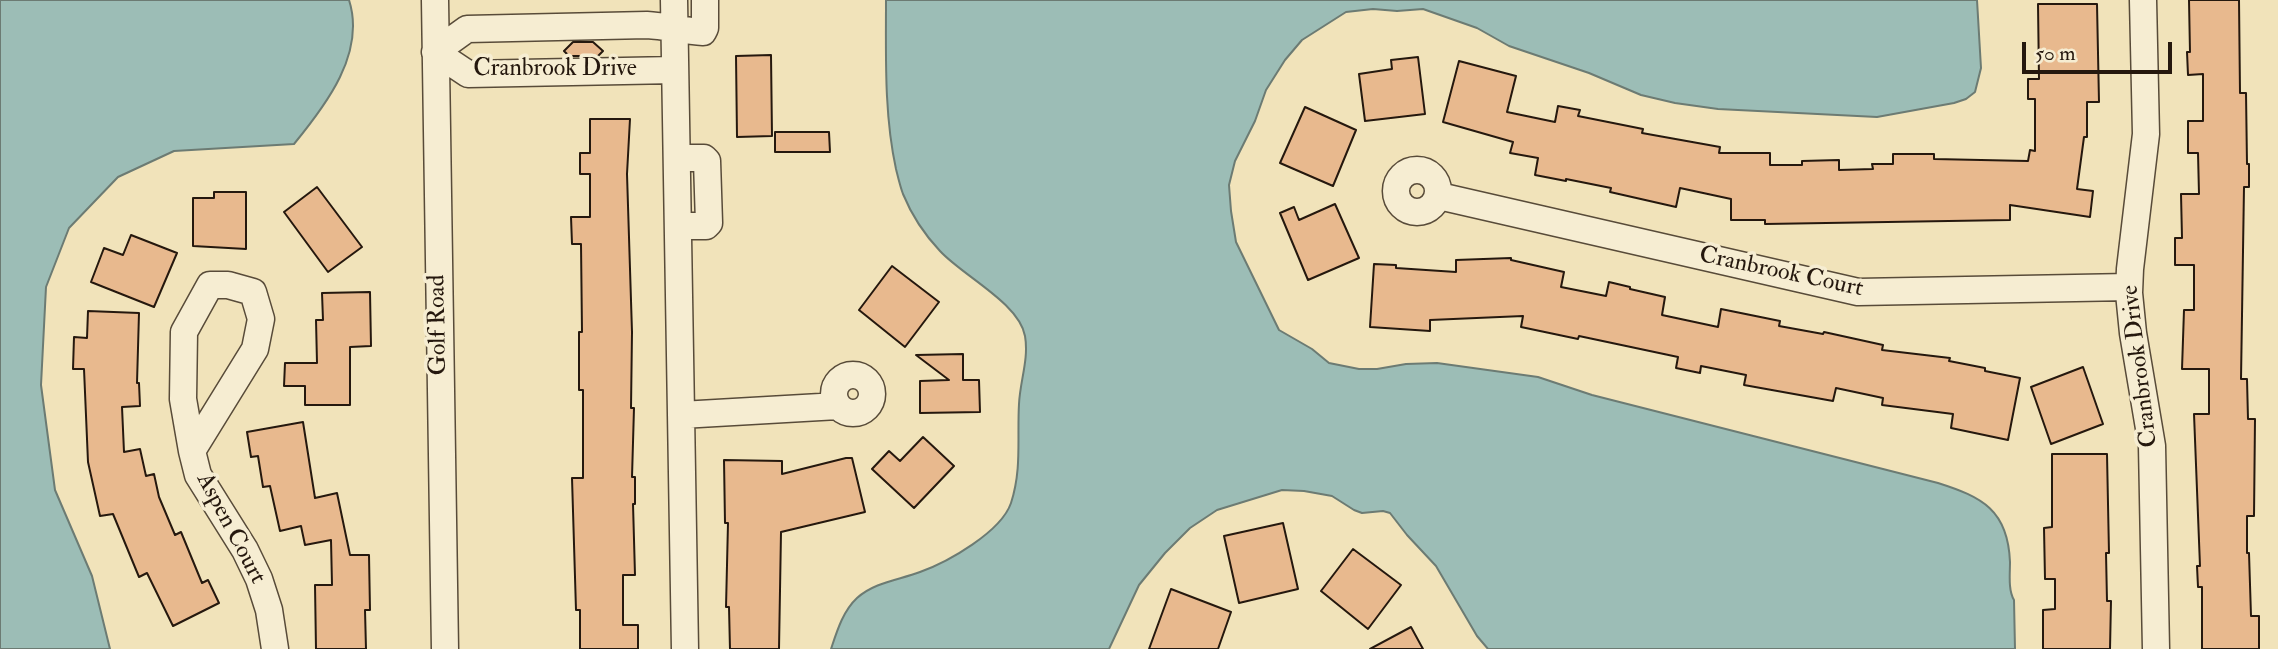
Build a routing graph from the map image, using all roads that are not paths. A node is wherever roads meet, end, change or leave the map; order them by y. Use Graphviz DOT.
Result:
graph roads {
  1 [pos="435,0"];
  2 [pos="674,0"];
  3 [pos="705,0"];
  4 [pos="2143,0"];
  5 [pos="675,27"];
  6 [pos="435,52"];
  7 [pos="675,70"];
  8 [pos="1439,196"];
  9 [pos="2129,287"];
  10 [pos="838,406"];
  11 [pos="681,415"];
  12 [pos="192,451"];
  13 [pos="275,649"];
  14 [pos="445,649"];
  15 [pos="685,649"];
  16 [pos="2156,649"];
  1 -- 6 [label="street, Golf Road"];
  2 -- 5 [label="street"];
  3 -- 5 [label="street, Cranbrook Drive"];
  4 -- 9 [label="street, Cranbrook Drive"];
  5 -- 6 [label="street, Cranbrook Drive"];
  5 -- 7 [label="street"];
  6 -- 7 [label="street, Cranbrook Drive"];
  6 -- 14 [label="street, Golf Road"];
  7 -- 11 [label="street"];
  8 -- 9 [label="street, Cranbrook Court"];
  9 -- 16 [label="street, Cranbrook Drive"];
  10 -- 11 [label="street"];
  11 -- 15 [label="street"];
  12 -- 12 [label="street, Aspen Court"];
  12 -- 13 [label="street, Aspen Court"];
}
